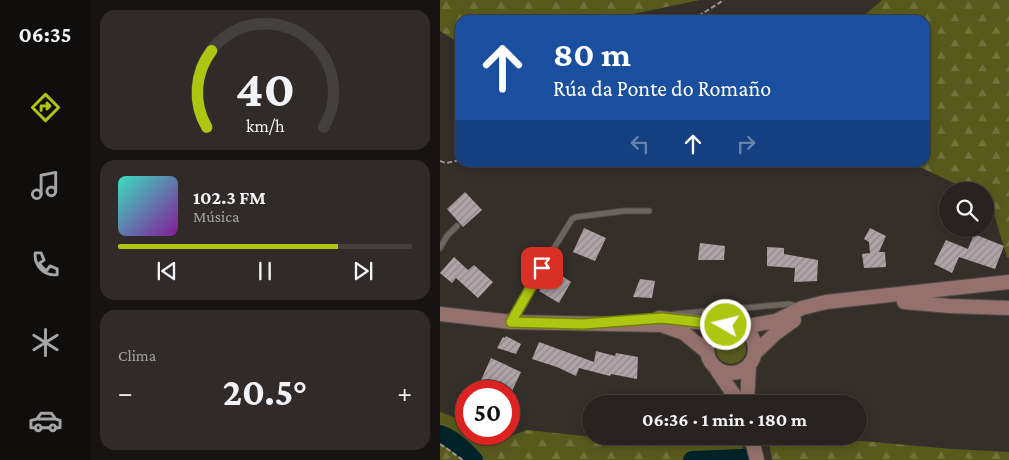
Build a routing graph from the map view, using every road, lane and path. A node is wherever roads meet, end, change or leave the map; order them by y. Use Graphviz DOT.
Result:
graph roads {
  1 [pos="724,0"];
  2 [pos="700,15"];
  3 [pos="440,161"];
  4 [pos="455,161"];
  5 [pos="649,211"];
  6 [pos="457,226"];
  7 [pos="440,248"];
  8 [pos="1009,282"];
  9 [pos="1009,289"];
  10 [pos="885,296"];
  11 [pos="958,301"];
  12 [pos="802,308"];
  13 [pos="1009,308"];
  14 [pos="440,314"];
  15 [pos="678,314"];
  16 [pos="653,317"];
  17 [pos="696,321"];
  18 [pos="511,322"];
  19 [pos="601,323"];
  20 [pos="726,325"];
  21 [pos="742,327"];
  22 [pos="706,352"];
  23 [pos="752,359"];
  24 [pos="717,370"];
  25 [pos="734,395"];
  26 [pos="748,395"];
  27 [pos="440,444"];
  28 [pos="753,445"];
  29 [pos="463,460"];
  30 [pos="757,460"];
  1 -- 2 [label="path"];
  3 -- 4 [label="path"];
  5 -- 18 [label="lane"];
  6 -- 7 [label="lane"];
  8 -- 10 [label="main road"];
  9 -- 11 [label="main road"];
  10 -- 11 [label="main road"];
  10 -- 12 [label="main road"];
  11 -- 13 [label="main road"];
  11 -- 23 [label="main road"];
  12 -- 15 [label="lane"];
  12 -- 21 [label="main road"];
  14 -- 18 [label="main road"];
  15 -- 16 [label="lane"];
  15 -- 17 [label="lane"];
  17 -- 19 [label="main road"];
  17 -- 20 [label="main road"];
  18 -- 19 [label="main road"];
  19 -- 22 [label="main road"];
  20 -- 21 [label="main road"];
  20 -- 22 [label="main road"];
  21 -- 23 [label="main road"];
  22 -- 24 [label="main road"];
  23 -- 24 [label="main road"];
  23 -- 26 [label="main road"];
  24 -- 25 [label="main road"];
  27 -- 29 [label="path"];
  28 -- 30 [label="main road"];
}
